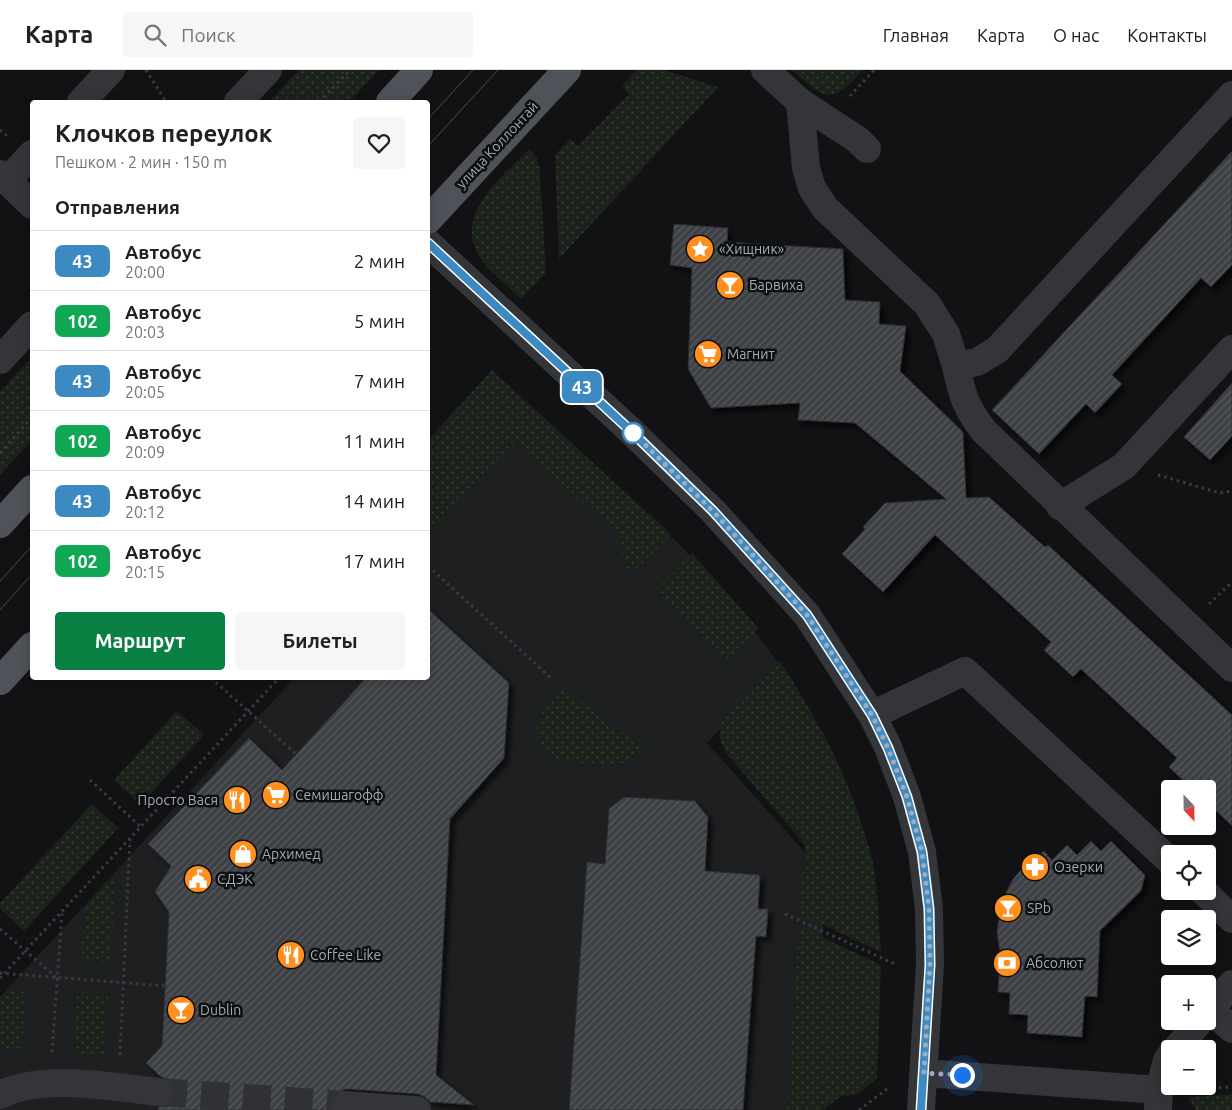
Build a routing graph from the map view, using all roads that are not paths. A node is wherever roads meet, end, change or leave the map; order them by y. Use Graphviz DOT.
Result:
graph roads {
  1 [pos="111,70"];
  2 [pos="268,70"];
  3 [pos="419,70"];
  4 [pos="567,70"];
  5 [pos="765,70"];
  6 [pos="1232,95"];
  7 [pos="83,100"];
  8 [pos="240,100"];
  9 [pos="392,100"];
  10 [pos="800,102"];
  11 [pos="868,149"];
  12 [pos="30,156"];
  13 [pos="4,178"];
  14 [pos="30,203"];
  15 [pos="430,218"];
  16 [pos="430,245"];
  17 [pos="30,327"];
  18 [pos="1232,349"];
  19 [pos="0,360"];
  20 [pos="956,366"];
  21 [pos="30,491"];
  22 [pos="1060,506"];
  23 [pos="0,524"];
  24 [pos="30,648"];
  25 [pos="1232,668"];
  26 [pos="0,681"];
  27 [pos="872,715"];
  28 [pos="1161,853"];
  29 [pos="1212,900"];
  30 [pos="1232,919"];
  31 [pos="1232,984"];
  32 [pos="1216,1002"];
  33 [pos="1216,1020"];
  34 [pos="1232,1029"];
  35 [pos="1192,1030"];
  36 [pos="1184,1040"];
  37 [pos="924,1073"];
  38 [pos="159,1092"];
  39 [pos="0,1094"];
  40 [pos="1159,1100"];
  41 [pos="354,1107"];
  42 [pos="417,1110"];
  43 [pos="921,1110"];
  1 -- 7 [label="street"];
  2 -- 8 [label="street"];
  3 -- 9 [label="main road"];
  4 -- 15 [label="main road, улица Коллонтай"];
  5 -- 10 [label="street"];
  6 -- 20 [label="street"];
  10 -- 11 [label="street"];
  10 -- 20 [label="street"];
  12 -- 13 [label="street"];
  13 -- 14 [label="street"];
  16 -- 27 [label="street"];
  17 -- 19 [label="street"];
  18 -- 22 [label="street"];
  20 -- 22 [label="street"];
  21 -- 23 [label="main road"];
  22 -- 25 [label="street"];
  24 -- 26 [label="main road"];
  27 -- 28 [label="street"];
  27 -- 37 [label="street"];
  29 -- 30 [label="street"];
  31 -- 32 [label="street"];
  33 -- 34 [label="street"];
  35 -- 36 [label="street"];
  37 -- 40 [label="street"];
  37 -- 43 [label="street"];
  38 -- 39 [label="street"];
  41 -- 42 [label="street"];
}
